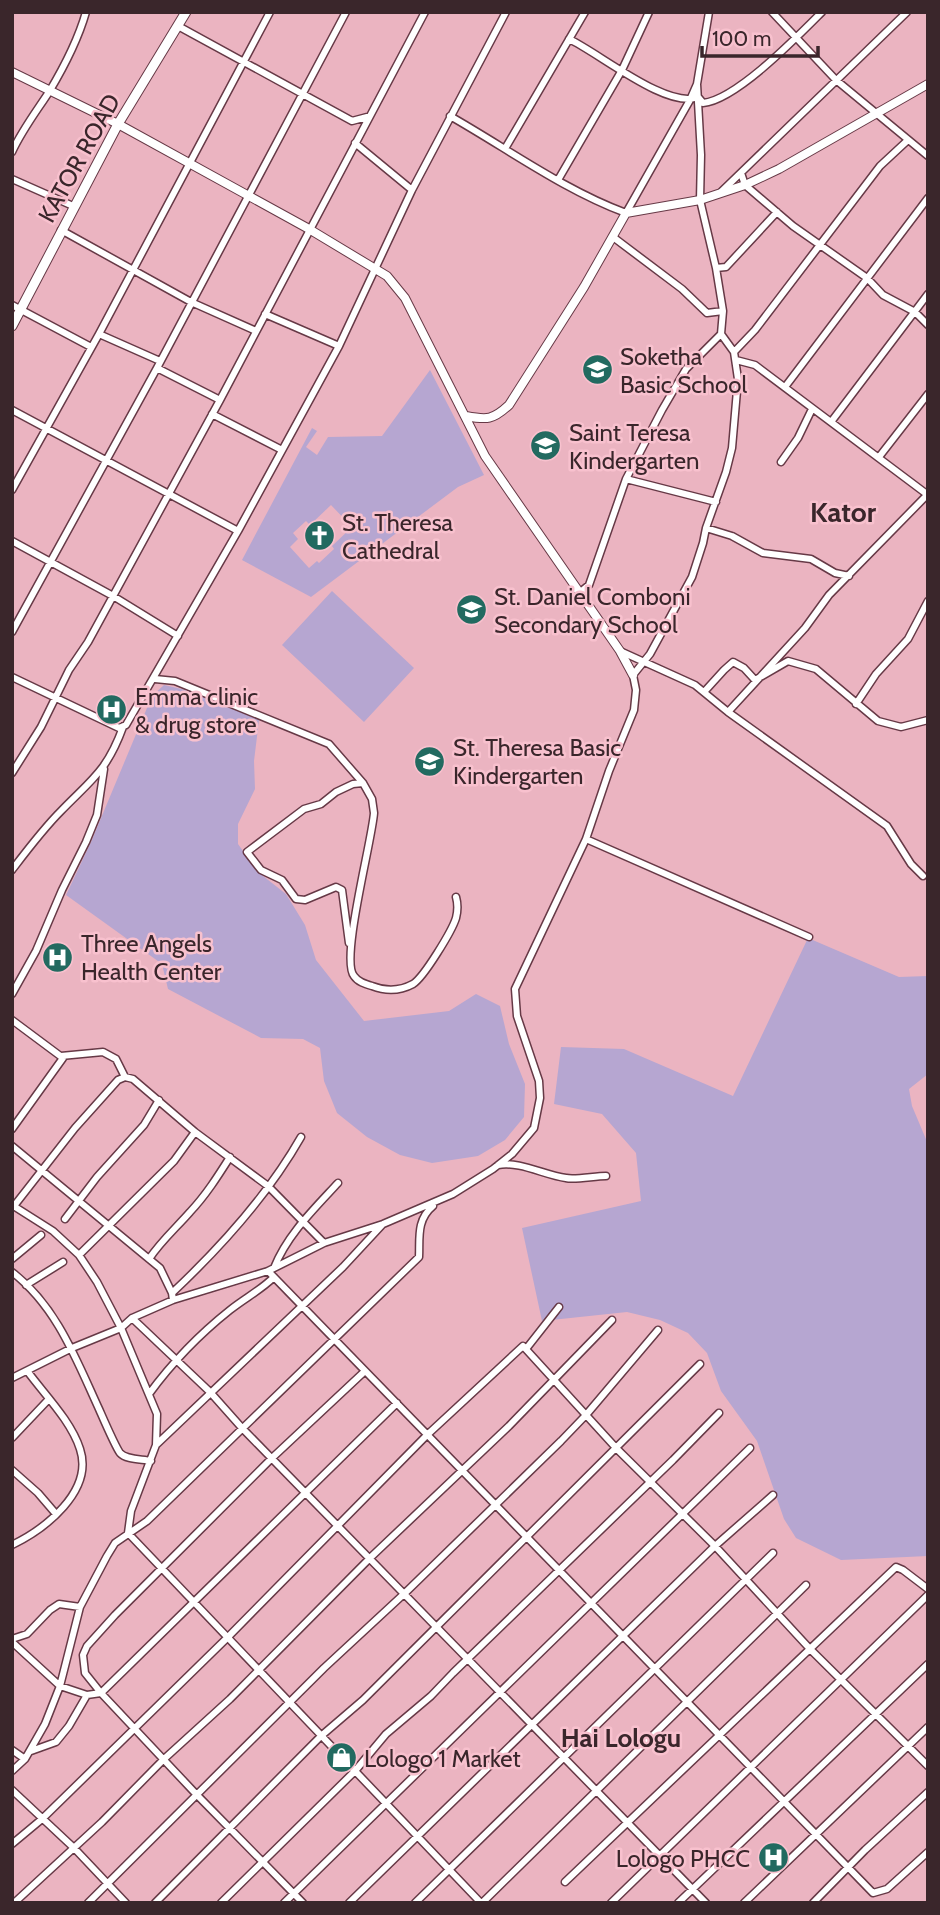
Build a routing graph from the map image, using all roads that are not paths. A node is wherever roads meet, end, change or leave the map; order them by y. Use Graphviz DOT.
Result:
graph roads {
  1 [pos="86,12"];
  2 [pos="186,12"];
  3 [pos="270,12"];
  4 [pos="346,12"];
  5 [pos="425,12"];
  6 [pos="506,12"];
  7 [pos="585,12"];
  8 [pos="649,12"];
  9 [pos="709,12"];
  10 [pos="772,12"];
  11 [pos="822,12"];
  12 [pos="907,12"];
  13 [pos="178,26"];
  14 [pos="569,39"];
  15 [pos="795,39"];
  16 [pos="243,62"];
  17 [pos="622,70"];
  18 [pos="12,72"];
  19 [pos="836,80"];
  20 [pos="697,84"];
  21 [pos="928,84"];
  22 [pos="49,92"];
  23 [pos="303,94"];
  24 [pos="698,97"];
  25 [pos="690,100"];
  26 [pos="874,114"];
  27 [pos="369,116"];
  28 [pos="450,116"];
  29 [pos="352,121"];
  30 [pos="118,124"];
  31 [pos="356,140"];
  32 [pos="908,140"];
  33 [pos="506,147"];
  34 [pos="12,152"];
  35 [pos="928,156"];
  36 [pos="190,163"];
  37 [pos="741,173"];
  38 [pos="12,179"];
  39 [pos="558,180"];
  40 [pos="745,185"];
  41 [pos="412,190"];
  42 [pos="722,191"];
  43 [pos="248,195"];
  44 [pos="928,198"];
  45 [pos="700,200"];
  46 [pos="73,206"];
  47 [pos="777,212"];
  48 [pos="626,213"];
  49 [pos="309,229"];
  50 [pos="61,230"];
  51 [pos="613,237"];
  52 [pos="819,245"];
  53 [pos="375,268"];
  54 [pos="716,268"];
  55 [pos="133,269"];
  56 [pos="867,278"];
  57 [pos="928,294"];
  58 [pos="191,302"];
  59 [pos="17,307"];
  60 [pos="723,311"];
  61 [pos="915,312"];
  62 [pos="265,314"];
  63 [pos="928,325"];
  64 [pos="12,326"];
  65 [pos="256,331"];
  66 [pos="99,334"];
  67 [pos="721,334"];
  68 [pos="339,346"];
  69 [pos="91,347"];
  70 [pos="734,352"];
  71 [pos="736,360"];
  72 [pos="159,365"];
  73 [pos="785,387"];
  74 [pos="928,394"];
  75 [pos="219,400"];
  76 [pos="812,409"];
  77 [pos="12,410"];
  78 [pos="212,414"];
  79 [pos="466,416"];
  80 [pos="831,422"];
  81 [pos="45,428"];
  82 [pos="282,450"];
  83 [pos="879,457"];
  84 [pos="107,461"];
  85 [pos="781,462"];
  86 [pos="626,479"];
  87 [pos="12,489"];
  88 [pos="169,493"];
  89 [pos="928,494"];
  90 [pos="716,502"];
  91 [pos="706,528"];
  92 [pos="238,531"];
  93 [pos="12,541"];
  94 [pos="52,562"];
  95 [pos="849,576"];
  96 [pos="579,593"];
  97 [pos="113,596"];
  98 [pos="928,601"];
  99 [pos="12,632"];
  100 [pos="178,636"];
  101 [pos="620,650"];
  102 [pos="646,661"];
  103 [pos="633,676"];
  104 [pos="12,677"];
  105 [pos="155,679"];
  106 [pos="755,680"];
  107 [pos="705,692"];
  108 [pos="53,698"];
  109 [pos="856,705"];
  110 [pos="728,712"];
  111 [pos="928,720"];
  112 [pos="123,727"];
  113 [pos="104,769"];
  114 [pos="12,773"];
  115 [pos="363,783"];
  116 [pos="586,839"];
  117 [pos="12,870"];
  118 [pos="923,876"];
  119 [pos="456,897"];
  120 [pos="809,937"];
  121 [pos="351,955"];
  122 [pos="12,994"];
  123 [pos="12,1020"];
  124 [pos="61,1056"];
  125 [pos="125,1077"];
  126 [pos="159,1100"];
  127 [pos="12,1129"];
  128 [pos="195,1132"];
  129 [pos="301,1137"];
  130 [pos="12,1146"];
  131 [pos="230,1157"];
  132 [pos="501,1163"];
  133 [pos="42,1169"];
  134 [pos="606,1175"];
  135 [pos="338,1183"];
  136 [pos="268,1186"];
  137 [pos="78,1202"];
  138 [pos="13,1206"];
  139 [pos="65,1220"];
  140 [pos="303,1220"];
  141 [pos="383,1224"];
  142 [pos="109,1228"];
  143 [pos="41,1236"];
  144 [pos="324,1243"];
  145 [pos="79,1255"];
  146 [pos="12,1259"];
  147 [pos="149,1259"];
  148 [pos="63,1262"];
  149 [pos="271,1270"];
  150 [pos="12,1272"];
  151 [pos="274,1277"];
  152 [pos="26,1285"];
  153 [pos="173,1296"];
  154 [pos="302,1306"];
  155 [pos="559,1307"];
  156 [pos="132,1318"];
  157 [pos="612,1320"];
  158 [pos="121,1328"];
  159 [pos="658,1330"];
  160 [pos="334,1338"];
  161 [pos="72,1348"];
  162 [pos="526,1349"];
  163 [pos="178,1361"];
  164 [pos="700,1364"];
  165 [pos="365,1371"];
  166 [pos="28,1372"];
  167 [pos="12,1378"];
  168 [pos="554,1381"];
  169 [pos="210,1392"];
  170 [pos="149,1394"];
  171 [pos="48,1400"];
  172 [pos="397,1402"];
  173 [pos="719,1413"];
  174 [pos="586,1415"];
  175 [pos="242,1428"];
  176 [pos="427,1435"];
  177 [pos="12,1438"];
  178 [pos="156,1445"];
  179 [pos="617,1448"];
  180 [pos="750,1448"];
  181 [pos="272,1458"];
  182 [pos="151,1461"];
  183 [pos="12,1470"];
  184 [pos="462,1470"];
  185 [pos="650,1483"];
  186 [pos="306,1492"];
  187 [pos="773,1495"];
  188 [pos="495,1506"];
  189 [pos="56,1514"];
  190 [pos="682,1515"];
  191 [pos="338,1524"];
  192 [pos="128,1534"];
  193 [pos="528,1538"];
  194 [pos="12,1545"];
  195 [pos="715,1546"];
  196 [pos="773,1553"];
  197 [pos="371,1557"];
  198 [pos="162,1569"];
  199 [pos="558,1569"];
  200 [pos="746,1581"];
  201 [pos="806,1585"];
  202 [pos="928,1589"];
  203 [pos="405,1593"];
  204 [pos="928,1595"];
  205 [pos="194,1603"];
  206 [pos="591,1603"];
  207 [pos="80,1607"];
  208 [pos="776,1613"];
  209 [pos="436,1626"];
  210 [pos="623,1635"];
  211 [pos="227,1638"];
  212 [pos="12,1640"];
  213 [pos="810,1649"];
  214 [pos="468,1659"];
  215 [pos="928,1664"];
  216 [pos="656,1669"];
  217 [pos="258,1670"];
  218 [pos="841,1680"];
  219 [pos="60,1686"];
  220 [pos="500,1692"];
  221 [pos="101,1693"];
  222 [pos="87,1695"];
  223 [pos="687,1701"];
  224 [pos="289,1702"];
  225 [pos="875,1715"];
  226 [pos="531,1725"];
  227 [pos="134,1727"];
  228 [pos="928,1727"];
  229 [pos="720,1735"];
  230 [pos="321,1736"];
  231 [pos="908,1745"];
  232 [pos="12,1750"];
  233 [pos="31,1751"];
  234 [pos="564,1758"];
  235 [pos="25,1759"];
  236 [pos="164,1759"];
  237 [pos="928,1766"];
  238 [pos="751,1767"];
  239 [pos="12,1771"];
  240 [pos="355,1771"];
  241 [pos="12,1790"];
  242 [pos="596,1790"];
  243 [pos="928,1792"];
  244 [pos="196,1794"];
  245 [pos="784,1801"];
  246 [pos="386,1804"];
  247 [pos="41,1819"];
  248 [pos="627,1823"];
  249 [pos="230,1829"];
  250 [pos="816,1834"];
  251 [pos="417,1836"];
  252 [pos="12,1844"];
  253 [pos="74,1848"];
  254 [pos="928,1853"];
  255 [pos="660,1856"];
  256 [pos="264,1861"];
  257 [pos="848,1867"];
  258 [pos="449,1869"];
  259 [pos="565,1882"];
  260 [pos="107,1884"];
  261 [pos="692,1889"];
  262 [pos="294,1893"];
  263 [pos="14,1903"];
  264 [pos="88,1903"];
  265 [pos="126,1903"];
  266 [pos="155,1903"];
  267 [pos="221,1903"];
  268 [pos="284,1903"];
  269 [pos="303,1903"];
  270 [pos="349,1903"];
  271 [pos="415,1903"];
  272 [pos="481,1903"];
  273 [pos="611,1903"];
  274 [pos="678,1903"];
  275 [pos="706,1903"];
  276 [pos="744,1903"];
  277 [pos="813,1903"];
  1 -- 22 [label="street"];
  2 -- 13 [label="main road, KATOR ROAD"];
  3 -- 16 [label="street"];
  4 -- 23 [label="street"];
  5 -- 27 [label="street"];
  6 -- 28 [label="street"];
  7 -- 14 [label="street"];
  8 -- 17 [label="street"];
  9 -- 20 [label="street"];
  10 -- 15 [label="street"];
  11 -- 15 [label="street"];
  12 -- 19 [label="street"];
  13 -- 16 [label="street"];
  13 -- 30 [label="main road, KATOR ROAD"];
  14 -- 17 [label="street"];
  14 -- 33 [label="street"];
  15 -- 19 [label="street"];
  15 -- 24 [label="street"];
  16 -- 23 [label="street"];
  16 -- 36 [label="street"];
  17 -- 25 [label="street"];
  17 -- 39 [label="street"];
  18 -- 22 [label="street"];
  19 -- 26 [label="street"];
  19 -- 37 [label="street"];
  20 -- 24 [label="street"];
  20 -- 25 [label="street"];
  21 -- 26 [label="street"];
  22 -- 30 [label="street"];
  22 -- 34 [label="street"];
  23 -- 29 [label="street"];
  23 -- 43 [label="street"];
  24 -- 25 [label="street"];
  24 -- 45 [label="street"];
  25 -- 48 [label="street"];
  26 -- 32 [label="street"];
  26 -- 40 [label="street"];
  27 -- 29 [label="street"];
  27 -- 31 [label="street"];
  28 -- 33 [label="street"];
  28 -- 41 [label="street"];
  29 -- 31 [label="street"];
  30 -- 36 [label="street"];
  30 -- 46 [label="main road, KATOR ROAD"];
  31 -- 41 [label="street"];
  31 -- 49 [label="street"];
  32 -- 35 [label="street"];
  32 -- 52 [label="street"];
  33 -- 39 [label="street"];
  36 -- 43 [label="street"];
  36 -- 55 [label="street"];
  37 -- 40 [label="street"];
  37 -- 42 [label="street"];
  38 -- 46 [label="street"];
  39 -- 48 [label="street"];
  40 -- 42 [label="street"];
  40 -- 47 [label="street"];
  41 -- 53 [label="street"];
  42 -- 45 [label="street"];
  43 -- 49 [label="street"];
  43 -- 58 [label="street"];
  44 -- 56 [label="street"];
  45 -- 48 [label="street"];
  45 -- 54 [label="street"];
  46 -- 50 [label="main road, KATOR ROAD"];
  47 -- 52 [label="street"];
  47 -- 54 [label="street"];
  48 -- 51 [label="street"];
  49 -- 53 [label="street"];
  49 -- 62 [label="street"];
  50 -- 55 [label="street"];
  50 -- 59 [label="main road, KATOR ROAD"];
  51 -- 60 [label="street"];
  51 -- 79 [label="street"];
  52 -- 56 [label="street"];
  52 -- 70 [label="street"];
  53 -- 68 [label="street"];
  53 -- 79 [label="street"];
  54 -- 60 [label="street"];
  55 -- 58 [label="street"];
  55 -- 66 [label="street"];
  56 -- 61 [label="street"];
  56 -- 73 [label="street"];
  57 -- 61 [label="street"];
  58 -- 65 [label="street"];
  58 -- 72 [label="street"];
  59 -- 64 [label="main road, KATOR ROAD"];
  59 -- 69 [label="street"];
  60 -- 67 [label="street"];
  61 -- 63 [label="street"];
  61 -- 80 [label="street"];
  62 -- 65 [label="street"];
  62 -- 68 [label="street"];
  65 -- 75 [label="street"];
  66 -- 69 [label="street"];
  66 -- 72 [label="street"];
  67 -- 70 [label="street"];
  67 -- 86 [label="street"];
  68 -- 82 [label="street"];
  69 -- 81 [label="street"];
  70 -- 71 [label="street"];
  71 -- 73 [label="street"];
  71 -- 90 [label="street"];
  72 -- 75 [label="street"];
  72 -- 84 [label="street"];
  73 -- 76 [label="street"];
  74 -- 83 [label="street"];
  75 -- 78 [label="street"];
  76 -- 80 [label="street"];
  76 -- 85 [label="street"];
  77 -- 81 [label="street"];
  78 -- 82 [label="street"];
  78 -- 88 [label="street"];
  79 -- 96 [label="street"];
  80 -- 83 [label="street"];
  81 -- 84 [label="street"];
  81 -- 87 [label="street"];
  82 -- 92 [label="street"];
  83 -- 89 [label="street"];
  84 -- 88 [label="street"];
  84 -- 94 [label="street"];
  86 -- 90 [label="street"];
  86 -- 96 [label="street"];
  88 -- 92 [label="street"];
  88 -- 97 [label="street"];
  89 -- 95 [label="street"];
  90 -- 91 [label="street"];
  91 -- 95 [label="street"];
  91 -- 102 [label="street"];
  92 -- 100 [label="street"];
  93 -- 94 [label="street"];
  94 -- 97 [label="street"];
  94 -- 99 [label="street"];
  95 -- 106 [label="street"];
  96 -- 101 [label="street"];
  97 -- 100 [label="street"];
  97 -- 108 [label="street"];
  98 -- 109 [label="street"];
  100 -- 105 [label="street"];
  101 -- 102 [label="street"];
  101 -- 103 [label="street"];
  102 -- 103 [label="street"];
  102 -- 107 [label="street"];
  103 -- 116 [label="street"];
  104 -- 108 [label="street"];
  105 -- 112 [label="street"];
  105 -- 115 [label="street"];
  106 -- 107 [label="street"];
  106 -- 109 [label="street"];
  106 -- 110 [label="street"];
  107 -- 110 [label="street"];
  108 -- 112 [label="street"];
  108 -- 114 [label="street"];
  109 -- 111 [label="street"];
  110 -- 118 [label="street"];
  112 -- 113 [label="street"];
  113 -- 117 [label="street"];
  113 -- 122 [label="street"];
  115 -- 121 [label="street"];
  115 -- 121 [label="street"];
  116 -- 120 [label="street"];
  116 -- 132 [label="street"];
  119 -- 121 [label="street"];
  123 -- 124 [label="street"];
  124 -- 125 [label="street"];
  124 -- 127 [label="street"];
  125 -- 126 [label="street"];
  125 -- 133 [label="street"];
  126 -- 128 [label="street"];
  126 -- 137 [label="street"];
  128 -- 131 [label="street"];
  128 -- 142 [label="street"];
  129 -- 136 [label="street"];
  130 -- 133 [label="street"];
  131 -- 136 [label="street"];
  131 -- 147 [label="street"];
  132 -- 134 [label="street"];
  132 -- 141 [label="street"];
  132 -- 160 [label="street"];
  133 -- 137 [label="street"];
  133 -- 138 [label="street"];
  135 -- 140 [label="street"];
  136 -- 140 [label="street"];
  136 -- 153 [label="street"];
  137 -- 139 [label="street"];
  137 -- 142 [label="street"];
  138 -- 145 [label="street"];
  140 -- 144 [label="street"];
  140 -- 149 [label="street"];
  141 -- 144 [label="street"];
  141 -- 154 [label="street"];
  142 -- 145 [label="street"];
  142 -- 147 [label="street"];
  143 -- 146 [label="street"];
  144 -- 149 [label="street"];
  145 -- 158 [label="street"];
  147 -- 153 [label="street"];
  148 -- 152 [label="street"];
  149 -- 151 [label="street"];
  149 -- 153 [label="street"];
  150 -- 152 [label="street"];
  151 -- 154 [label="street"];
  151 -- 163 [label="street"];
  152 -- 161 [label="street"];
  153 -- 156 [label="street"];
  154 -- 160 [label="street"];
  154 -- 169 [label="street"];
  155 -- 162 [label="street"];
  156 -- 158 [label="street"];
  156 -- 163 [label="street"];
  157 -- 168 [label="street"];
  158 -- 161 [label="street"];
  158 -- 170 [label="street"];
  159 -- 174 [label="street"];
  160 -- 165 [label="street"];
  160 -- 175 [label="street"];
  161 -- 166 [label="street"];
  161 -- 182 [label="street"];
  162 -- 168 [label="street"];
  162 -- 176 [label="street"];
  163 -- 169 [label="street"];
  163 -- 170 [label="street"];
  164 -- 179 [label="street"];
  165 -- 172 [label="street"];
  165 -- 181 [label="street"];
  166 -- 167 [label="street"];
  166 -- 171 [label="street"];
  168 -- 174 [label="street"];
  168 -- 184 [label="street"];
  169 -- 175 [label="street"];
  169 -- 178 [label="street"];
  170 -- 178 [label="street"];
  171 -- 177 [label="street"];
  171 -- 189 [label="street"];
  172 -- 176 [label="street"];
  172 -- 186 [label="street"];
  173 -- 185 [label="street"];
  174 -- 179 [label="street"];
  174 -- 188 [label="street"];
  175 -- 181 [label="street"];
  175 -- 192 [label="street"];
  176 -- 184 [label="street"];
  176 -- 191 [label="street"];
  178 -- 182 [label="street"];
  179 -- 185 [label="street"];
  179 -- 193 [label="street"];
  180 -- 190 [label="street"];
  181 -- 186 [label="street"];
  181 -- 198 [label="street"];
  182 -- 192 [label="street"];
  183 -- 189 [label="street"];
  184 -- 188 [label="street"];
  184 -- 197 [label="street"];
  185 -- 190 [label="street"];
  185 -- 199 [label="street"];
  186 -- 191 [label="street"];
  186 -- 205 [label="street"];
  187 -- 195 [label="street"];
  188 -- 193 [label="street"];
  188 -- 203 [label="street"];
  189 -- 194 [label="street"];
  190 -- 195 [label="street"];
  190 -- 206 [label="street"];
  191 -- 197 [label="street"];
  191 -- 211 [label="street"];
  192 -- 198 [label="street"];
  192 -- 207 [label="street"];
  193 -- 199 [label="street"];
  193 -- 209 [label="street"];
  195 -- 200 [label="street"];
  195 -- 210 [label="street"];
  196 -- 200 [label="street"];
  197 -- 203 [label="street"];
  197 -- 217 [label="street"];
  198 -- 205 [label="street"];
  198 -- 221 [label="street"];
  199 -- 206 [label="street"];
  199 -- 214 [label="street"];
  200 -- 208 [label="street"];
  200 -- 216 [label="street"];
  201 -- 208 [label="street"];
  202 -- 213 [label="street"];
  203 -- 209 [label="street"];
  203 -- 224 [label="street"];
  204 -- 218 [label="street"];
  205 -- 211 [label="street"];
  205 -- 221 [label="street"];
  206 -- 210 [label="street"];
  206 -- 220 [label="street"];
  207 -- 212 [label="street"];
  207 -- 219 [label="street"];
  208 -- 213 [label="street"];
  208 -- 223 [label="street"];
  209 -- 214 [label="street"];
  209 -- 230 [label="street"];
  210 -- 216 [label="street"];
  210 -- 226 [label="street"];
  211 -- 217 [label="street"];
  211 -- 227 [label="street"];
  212 -- 219 [label="street"];
  213 -- 218 [label="street"];
  213 -- 229 [label="street"];
  214 -- 220 [label="street"];
  214 -- 240 [label="street"];
  215 -- 225 [label="street"];
  216 -- 223 [label="street"];
  216 -- 234 [label="street"];
  217 -- 224 [label="street"];
  217 -- 236 [label="street"];
  218 -- 225 [label="street"];
  218 -- 238 [label="street"];
  219 -- 222 [label="street"];
  219 -- 233 [label="street"];
  220 -- 226 [label="street"];
  220 -- 246 [label="street"];
  221 -- 222 [label="street"];
  221 -- 227 [label="street"];
  222 -- 233 [label="street"];
  223 -- 229 [label="street"];
  223 -- 242 [label="street"];
  224 -- 230 [label="street"];
  224 -- 244 [label="street"];
  225 -- 231 [label="street"];
  225 -- 245 [label="street"];
  226 -- 234 [label="street"];
  226 -- 251 [label="street"];
  227 -- 236 [label="street"];
  227 -- 247 [label="street"];
  228 -- 231 [label="street"];
  229 -- 238 [label="street"];
  229 -- 248 [label="street"];
  230 -- 240 [label="street"];
  230 -- 249 [label="street"];
  231 -- 237 [label="street"];
  231 -- 250 [label="street"];
  232 -- 235 [label="street"];
  233 -- 235 [label="street"];
  234 -- 242 [label="street"];
  234 -- 258 [label="street"];
  235 -- 239 [label="street"];
  236 -- 244 [label="street"];
  236 -- 253 [label="street"];
  238 -- 245 [label="street"];
  238 -- 255 [label="street"];
  240 -- 246 [label="street"];
  240 -- 256 [label="street"];
  241 -- 247 [label="street"];
  242 -- 248 [label="street"];
  242 -- 272 [label="street"];
  243 -- 257 [label="street"];
  244 -- 249 [label="street"];
  244 -- 260 [label="street"];
  245 -- 250 [label="street"];
  245 -- 261 [label="street"];
  246 -- 251 [label="street"];
  246 -- 262 [label="street"];
  247 -- 252 [label="street"];
  247 -- 253 [label="street"];
  248 -- 255 [label="street"];
  248 -- 259 [label="street"];
  249 -- 256 [label="street"];
  249 -- 266 [label="street"];
  250 -- 257 [label="street"];
  250 -- 276 [label="street"];
  251 -- 258 [label="street"];
  251 -- 270 [label="street"];
  253 -- 260 [label="street"];
  253 -- 263 [label="street"];
  254 -- 257 [label="street"];
  255 -- 261 [label="street"];
  255 -- 273 [label="street"];
  256 -- 262 [label="street"];
  256 -- 267 [label="street"];
  257 -- 277 [label="street"];
  258 -- 271 [label="street"];
  258 -- 272 [label="street"];
  260 -- 264 [label="street"];
  260 -- 265 [label="street"];
  261 -- 274 [label="street"];
  261 -- 275 [label="street"];
  262 -- 268 [label="street"];
  262 -- 269 [label="street"];
}
